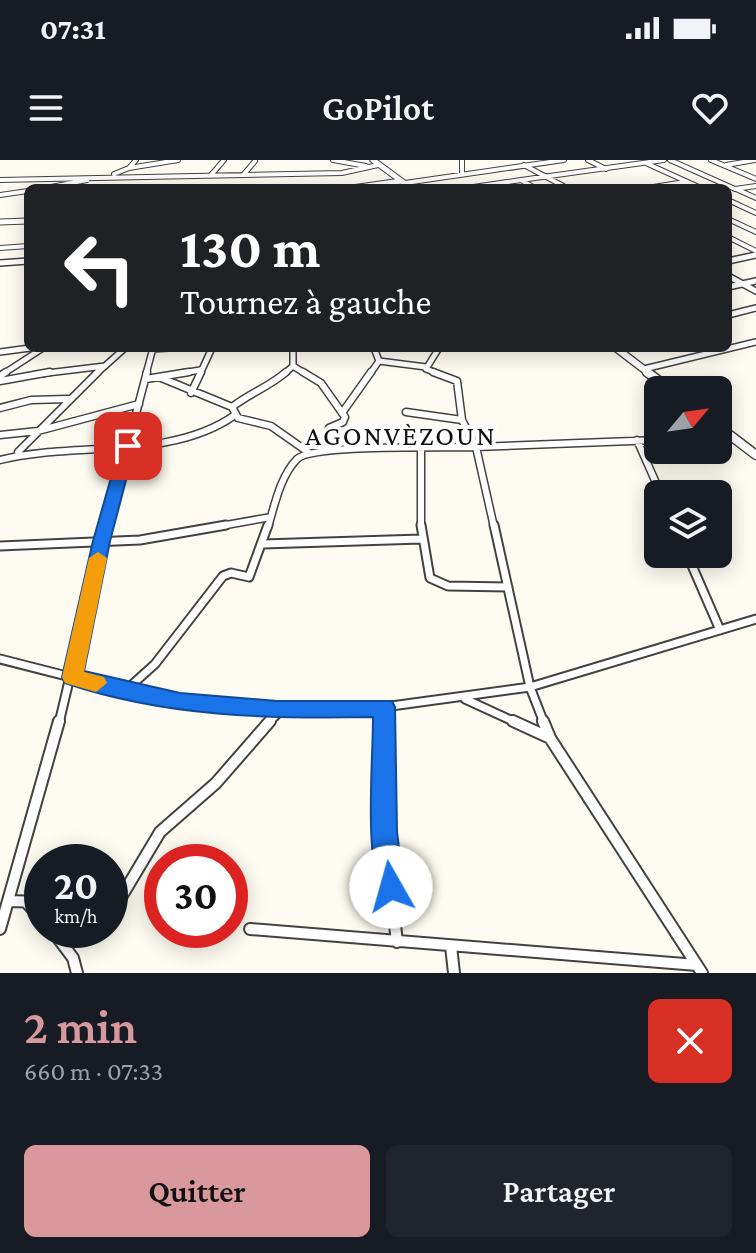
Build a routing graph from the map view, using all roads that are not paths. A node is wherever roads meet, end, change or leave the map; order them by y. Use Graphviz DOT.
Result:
graph roads {
  1 [pos="136,160"];
  2 [pos="178,160"];
  3 [pos="224,160"];
  4 [pos="333,160"];
  5 [pos="373,160"];
  6 [pos="462,160"];
  7 [pos="492,160"];
  8 [pos="564,160"];
  9 [pos="588,160"];
  10 [pos="667,160"];
  11 [pos="711,160"];
  12 [pos="755,160"];
  13 [pos="255,161"];
  14 [pos="647,164"];
  15 [pos="524,165"];
  16 [pos="723,165"];
  17 [pos="375,166"];
  18 [pos="129,168"];
  19 [pos="497,169"];
  20 [pos="608,169"];
  21 [pos="481,171"];
  22 [pos="244,174"];
  23 [pos="462,174"];
  24 [pos="211,175"];
  25 [pos="93,177"];
  26 [pos="756,177"];
  27 [pos="548,178"];
  28 [pos="0,180"];
  29 [pos="521,180"];
  30 [pos="403,182"];
  31 [pos="687,182"];
  32 [pos="81,184"];
  33 [pos="384,184"];
  34 [pos="406,184"];
  35 [pos="497,184"];
  36 [pos="506,184"];
  37 [pos="528,184"];
  38 [pos="559,184"];
  39 [pos="674,184"];
  40 [pos="692,184"];
  41 [pos="723,184"];
  42 [pos="756,186"];
  43 [pos="732,188"];
  44 [pos="732,189"];
  45 [pos="735,189"];
  46 [pos="24,192"];
  47 [pos="0,195"];
  48 [pos="756,198"];
  49 [pos="732,202"];
  50 [pos="756,213"];
  51 [pos="24,221"];
  52 [pos="732,221"];
  53 [pos="0,222"];
  54 [pos="756,232"];
  55 [pos="732,239"];
  56 [pos="24,246"];
  57 [pos="0,248"];
  58 [pos="756,253"];
  59 [pos="732,258"];
  60 [pos="24,261"];
  61 [pos="0,263"];
  62 [pos="732,278"];
  63 [pos="756,281"];
  64 [pos="743,284"];
  65 [pos="732,286"];
  66 [pos="756,291"];
  67 [pos="756,308"];
  68 [pos="732,314"];
  69 [pos="756,342"];
  70 [pos="732,347"];
  71 [pos="24,349"];
  72 [pos="0,351"];
  73 [pos="37,352"];
  74 [pos="121,352"];
  75 [pos="152,352"];
  76 [pos="210,352"];
  77 [pos="293,352"];
  78 [pos="376,352"];
  79 [pos="436,352"];
  80 [pos="621,352"];
  81 [pos="688,352"];
  82 [pos="712,352"];
  83 [pos="694,356"];
  84 [pos="379,361"];
  85 [pos="105,366"];
  86 [pos="293,366"];
  87 [pos="426,367"];
  88 [pos="644,369"];
  89 [pos="200,370"];
  90 [pos="653,376"];
  91 [pos="159,377"];
  92 [pos="0,378"];
  93 [pos="146,379"];
  94 [pos="191,393"];
  95 [pos="68,399"];
  96 [pos="139,404"];
  97 [pos="0,408"];
  98 [pos="233,411"];
  99 [pos="406,412"];
  100 [pos="342,413"];
  101 [pos="462,420"];
  102 [pos="38,431"];
  103 [pos="0,435"];
  104 [pos="732,436"];
  105 [pos="637,440"];
  106 [pos="644,440"];
  107 [pos="128,446"];
  108 [pos="476,447"];
  109 [pos="421,448"];
  110 [pos="325,450"];
  111 [pos="308,452"];
  112 [pos="17,453"];
  113 [pos="756,455"];
  114 [pos="0,460"];
  115 [pos="655,480"];
  116 [pos="271,517"];
  117 [pos="421,539"];
  118 [pos="102,541"];
  119 [pos="263,544"];
  120 [pos="0,546"];
  121 [pos="693,568"];
  122 [pos="508,587"];
  123 [pos="756,619"];
  124 [pos="720,630"];
  125 [pos="0,659"];
  126 [pos="72,677"];
  127 [pos="530,687"];
  128 [pos="125,691"];
  129 [pos="465,699"];
  130 [pos="384,707"];
  131 [pos="281,710"];
  132 [pos="550,738"];
  133 [pos="128,886"];
  134 [pos="9,901"];
  135 [pos="24,902"];
  136 [pos="0,929"];
  137 [pos="250,929"];
  138 [pos="397,942"];
  139 [pos="451,946"];
  140 [pos="66,948"];
  141 [pos="700,969"];
  142 [pos="77,973"];
  143 [pos="454,973"];
  1 -- 18 [label="street"];
  2 -- 18 [label="street"];
  3 -- 24 [label="street"];
  4 -- 17 [label="street"];
  5 -- 17 [label="street"];
  6 -- 23 [label="street"];
  7 -- 19 [label="street"];
  8 -- 15 [label="street"];
  9 -- 20 [label="street"];
  10 -- 14 [label="street"];
  10 -- 41 [label="street"];
  11 -- 16 [label="street"];
  12 -- 16 [label="street"];
  13 -- 22 [label="street"];
  14 -- 20 [label="street"];
  14 -- 31 [label="street"];
  15 -- 19 [label="street"];
  15 -- 27 [label="street"];
  16 -- 26 [label="street"];
  17 -- 22 [label="street"];
  17 -- 30 [label="street"];
  18 -- 25 [label="street"];
  19 -- 21 [label="street"];
  20 -- 27 [label="street"];
  21 -- 23 [label="street"];
  21 -- 35 [label="street"];
  22 -- 24 [label="street"];
  23 -- 30 [label="street"];
  24 -- 25 [label="street"];
  25 -- 28 [label="street"];
  25 -- 32 [label="street"];
  27 -- 29 [label="street"];
  27 -- 38 [label="street"];
  29 -- 36 [label="street"];
  29 -- 37 [label="street"];
  30 -- 33 [label="street"];
  30 -- 34 [label="street"];
  31 -- 39 [label="street"];
  31 -- 40 [label="street"];
  42 -- 45 [label="street"];
  43 -- 45 [label="street"];
  44 -- 45 [label="street"];
  45 -- 48 [label="street"];
  46 -- 47 [label="street"];
  49 -- 50 [label="street"];
  51 -- 53 [label="street"];
  52 -- 54 [label="street"];
  55 -- 58 [label="street"];
  56 -- 57 [label="street"];
  58 -- 59 [label="street"];
  60 -- 61 [label="street"];
  62 -- 64 [label="street"];
  63 -- 64 [label="street"];
  64 -- 65 [label="street"];
  64 -- 66 [label="street"];
  67 -- 68 [label="street"];
  69 -- 70 [label="street"];
  71 -- 72 [label="street"];
  73 -- 92 [label="street"];
  74 -- 85 [label="street"];
  75 -- 93 [label="street"];
  76 -- 89 [label="street"];
  77 -- 86 [label="street"];
  78 -- 84 [label="street"];
  79 -- 87 [label="street"];
  80 -- 88 [label="street"];
  81 -- 83 [label="street"];
  82 -- 83 [label="street"];
  83 -- 88 [label="street"];
  84 -- 87 [label="street"];
  84 -- 100 [label="street"];
  85 -- 92 [label="street"];
  85 -- 95 [label="street"];
  86 -- 98 [label="street"];
  86 -- 100 [label="street"];
  87 -- 101 [label="street"];
  88 -- 90 [label="street"];
  89 -- 91 [label="street"];
  89 -- 94 [label="street"];
  91 -- 93 [label="street"];
  91 -- 94 [label="street"];
  93 -- 96 [label="street"];
  94 -- 98 [label="street"];
  95 -- 97 [label="street"];
  95 -- 102 [label="street"];
  96 -- 102 [label="street"];
  96 -- 107 [label="street"];
  98 -- 107 [label="street"];
  98 -- 111 [label="street"];
  99 -- 101 [label="street"];
  100 -- 110 [label="street"];
  101 -- 108 [label="street"];
  102 -- 103 [label="street"];
  102 -- 112 [label="street"];
  104 -- 113 [label="street"];
  105 -- 106 [label="street"];
  105 -- 108 [label="street"];
  105 -- 115 [label="street"];
  107 -- 112 [label="street"];
  107 -- 118 [label="street"];
  108 -- 109 [label="street"];
  108 -- 122 [label="street"];
  109 -- 110 [label="street"];
  109 -- 117 [label="street"];
  110 -- 111 [label="street"];
  111 -- 116 [label="street"];
  112 -- 114 [label="street"];
  116 -- 118 [label="street"];
  116 -- 119 [label="street"];
  117 -- 119 [label="street"];
  117 -- 122 [label="street"];
  118 -- 120 [label="street"];
  118 -- 126 [label="street"];
  119 -- 128 [label="street"];
  121 -- 124 [label="street"];
  122 -- 127 [label="street"];
  123 -- 124 [label="street"];
  124 -- 127 [label="street"];
  125 -- 126 [label="street"];
  126 -- 128 [label="street"];
  126 -- 134 [label="street"];
  127 -- 129 [label="street"];
  127 -- 132 [label="street"];
  128 -- 131 [label="street"];
  129 -- 130 [label="street"];
  129 -- 132 [label="street"];
  130 -- 131 [label="street"];
  130 -- 138 [label="street"];
  131 -- 133 [label="street"];
  132 -- 141 [label="street"];
  134 -- 135 [label="street"];
  134 -- 136 [label="street"];
  137 -- 138 [label="street"];
  138 -- 139 [label="street"];
  139 -- 141 [label="street"];
  139 -- 143 [label="street"];
  140 -- 142 [label="street"];
}
